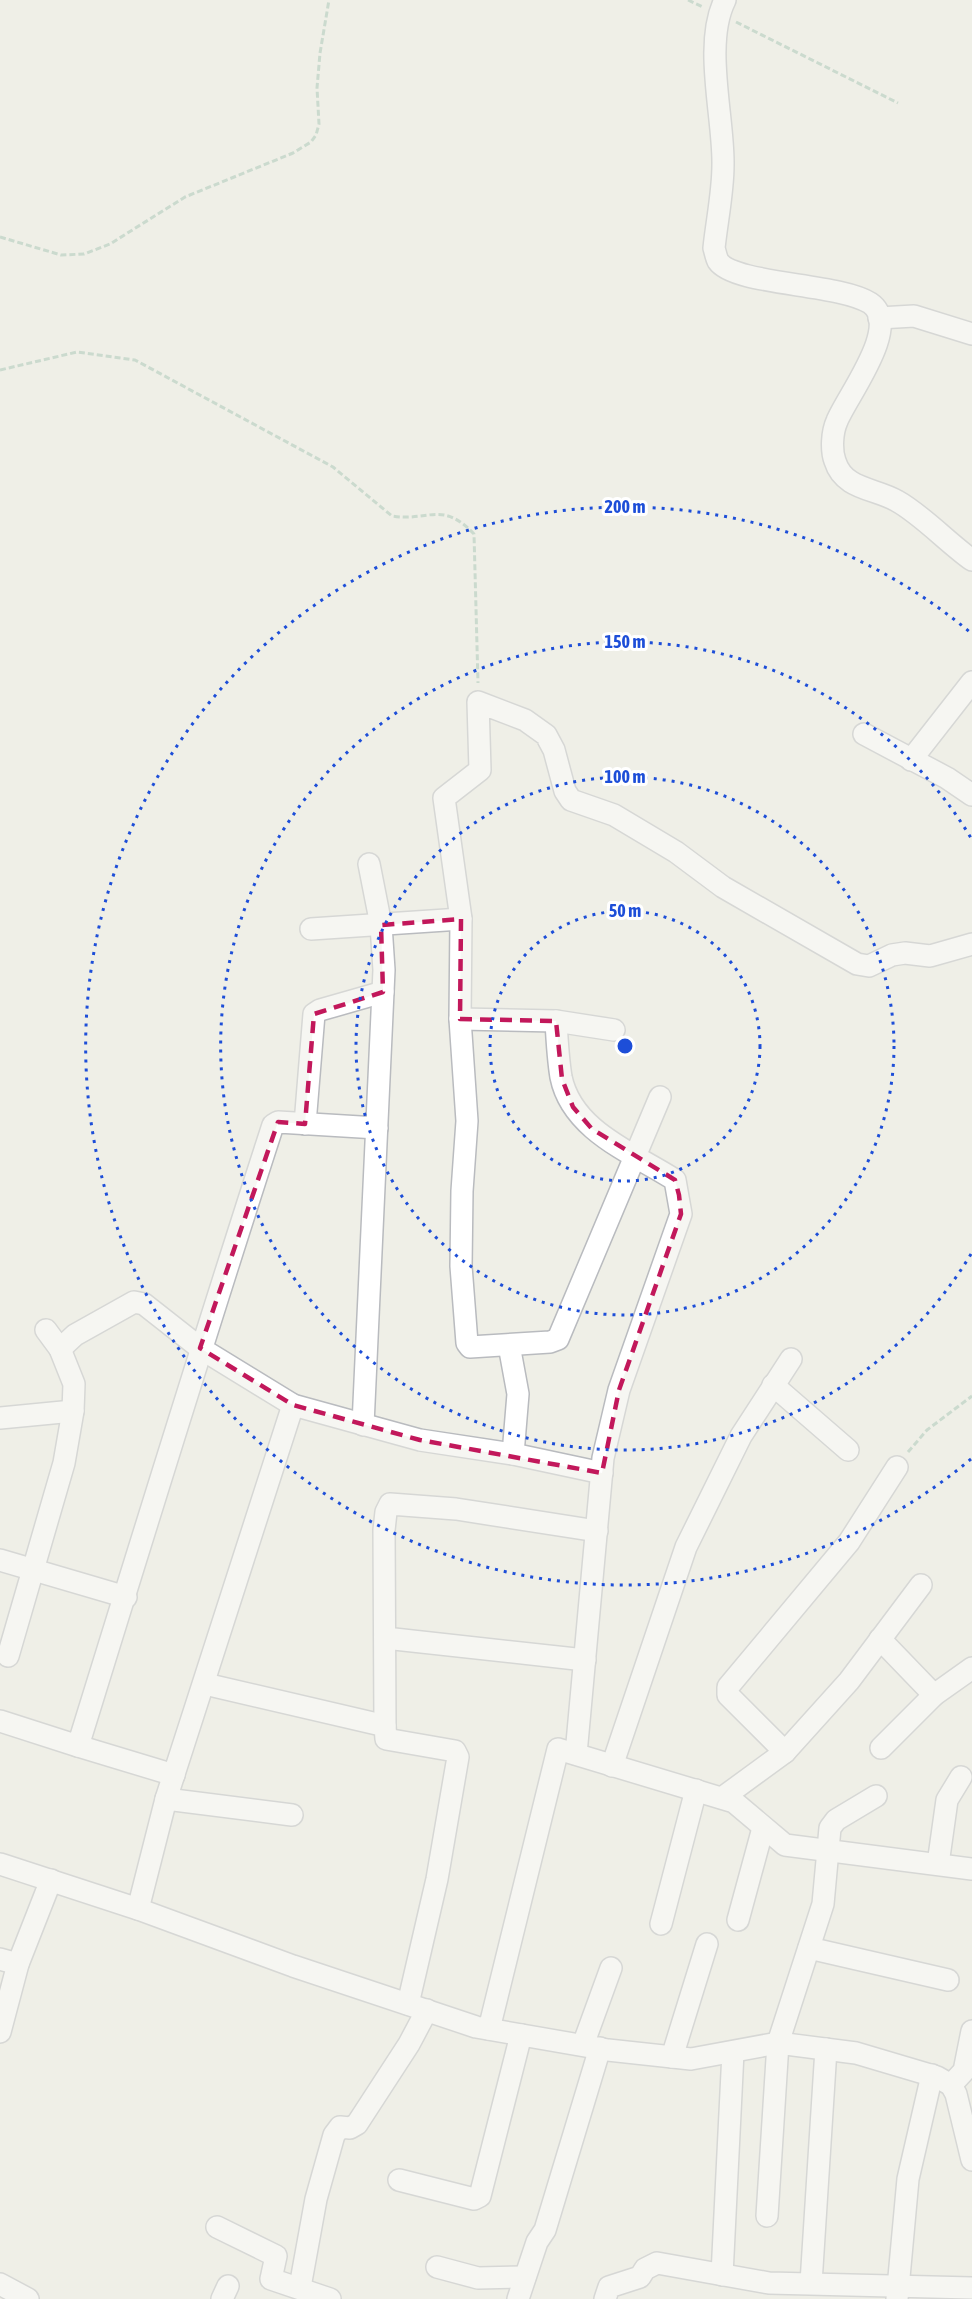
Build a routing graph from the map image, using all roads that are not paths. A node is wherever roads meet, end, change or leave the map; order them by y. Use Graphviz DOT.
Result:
graph roads {
  1 [pos="722,7"];
  2 [pos="879,318"];
  3 [pos="972,334"];
  4 [pos="972,560"];
  5 [pos="972,682"];
  6 [pos="864,735"];
  7 [pos="911,760"];
  8 [pos="972,795"];
  9 [pos="369,864"];
  10 [pos="461,919"];
  11 [pos="381,925"];
  12 [pos="311,929"];
  13 [pos="972,944"];
  14 [pos="383,992"];
  15 [pos="460,1019"];
  16 [pos="556,1021"];
  17 [pos="614,1030"];
  18 [pos="660,1097"];
  19 [pos="305,1124"];
  20 [pos="377,1128"];
  21 [pos="636,1156"];
  22 [pos="46,1330"];
  23 [pos="509,1345"];
  24 [pos="200,1348"];
  25 [pos="60,1349"];
  26 [pos="791,1359"];
  27 [pos="773,1385"];
  28 [pos="293,1405"];
  29 [pos="73,1412"];
  30 [pos="0,1418"];
  31 [pos="363,1425"];
  32 [pos="848,1450"];
  33 [pos="513,1454"];
  34 [pos="897,1467"];
  35 [pos="602,1473"];
  36 [pos="597,1531"];
  37 [pos="0,1560"];
  38 [pos="33,1568"];
  39 [pos="921,1585"];
  40 [pos="126,1597"];
  41 [pos="385,1638"];
  42 [pos="880,1640"];
  43 [pos="8,1656"];
  44 [pos="585,1660"];
  45 [pos="972,1668"];
  46 [pos="205,1684"];
  47 [pos="934,1695"];
  48 [pos="0,1721"];
  49 [pos="385,1726"];
  50 [pos="78,1746"];
  51 [pos="881,1748"];
  52 [pos="785,1752"];
  53 [pos="576,1754"];
  54 [pos="612,1766"];
  55 [pos="174,1775"];
  56 [pos="961,1777"];
  57 [pos="696,1790"];
  58 [pos="876,1796"];
  59 [pos="722,1798"];
  60 [pos="166,1799"];
  61 [pos="292,1815"];
  62 [pos="763,1828"];
  63 [pos="829,1851"];
  64 [pos="0,1864"];
  65 [pos="938,1864"];
  66 [pos="972,1869"];
  67 [pos="51,1880"];
  68 [pos="138,1909"];
  69 [pos="738,1920"];
  70 [pos="661,1924"];
  71 [pos="707,1944"];
  72 [pos="809,1948"];
  73 [pos="9,1962"];
  74 [pos="611,1968"];
  75 [pos="948,1980"];
  76 [pos="417,2007"];
  77 [pos="489,2029"];
  78 [pos="972,2031"];
  79 [pos="0,2032"];
  80 [pos="521,2035"];
  81 [pos="778,2043"];
  82 [pos="591,2047"];
  83 [pos="826,2049"];
  84 [pos="733,2052"];
  85 [pos="672,2057"];
  86 [pos="941,2080"];
  87 [pos="968,2130"];
  88 [pos="972,2160"];
  89 [pos="399,2180"];
  90 [pos="767,2217"];
  91 [pos="217,2227"];
  92 [pos="437,2267"];
  93 [pos="722,2276"];
  94 [pos="525,2277"];
  95 [pos="811,2283"];
  96 [pos="0,2284"];
  97 [pos="300,2287"];
  98 [pos="972,2288"];
  99 [pos="897,2292"];
  100 [pos="28,2299"];
  101 [pos="330,2299"];
  102 [pos="518,2299"];
  103 [pos="605,2299"];
  1 -- 2 [label="street"];
  2 -- 3 [label="street"];
  2 -- 4 [label="street"];
  5 -- 7 [label="street"];
  6 -- 7 [label="street"];
  7 -- 8 [label="street"];
  9 -- 11 [label="street"];
  10 -- 11 [label="street"];
  10 -- 13 [label="street"];
  10 -- 15 [label="street"];
  11 -- 12 [label="street"];
  11 -- 14 [label="street"];
  14 -- 19 [label="street"];
  14 -- 20 [label="street"];
  15 -- 16 [label="street"];
  15 -- 23 [label="street"];
  16 -- 17 [label="street"];
  16 -- 21 [label="street"];
  18 -- 21 [label="street"];
  19 -- 20 [label="street"];
  19 -- 24 [label="street"];
  20 -- 31 [label="street"];
  21 -- 23 [label="street"];
  21 -- 35 [label="street"];
  22 -- 25 [label="street"];
  23 -- 33 [label="street"];
  24 -- 25 [label="street"];
  24 -- 28 [label="street"];
  24 -- 40 [label="street"];
  25 -- 29 [label="street"];
  26 -- 27 [label="street"];
  27 -- 32 [label="street"];
  27 -- 54 [label="street"];
  28 -- 31 [label="street"];
  28 -- 46 [label="street"];
  29 -- 30 [label="street"];
  29 -- 38 [label="street"];
  31 -- 33 [label="street"];
  33 -- 35 [label="street"];
  34 -- 52 [label="street"];
  35 -- 36 [label="street"];
  36 -- 41 [label="street"];
  36 -- 44 [label="street"];
  37 -- 38 [label="street"];
  38 -- 40 [label="street"];
  38 -- 43 [label="street"];
  39 -- 42 [label="street"];
  40 -- 50 [label="street"];
  41 -- 44 [label="street"];
  41 -- 49 [label="street"];
  42 -- 47 [label="street"];
  42 -- 52 [label="street"];
  44 -- 53 [label="street"];
  45 -- 47 [label="street"];
  46 -- 49 [label="street"];
  46 -- 55 [label="street"];
  47 -- 51 [label="street"];
  48 -- 50 [label="street"];
  49 -- 76 [label="street"];
  50 -- 55 [label="street"];
  52 -- 59 [label="street"];
  53 -- 54 [label="street"];
  53 -- 77 [label="street"];
  54 -- 57 [label="street"];
  55 -- 60 [label="street"];
  56 -- 65 [label="street"];
  57 -- 59 [label="street"];
  57 -- 70 [label="street"];
  58 -- 63 [label="street"];
  59 -- 62 [label="street"];
  60 -- 61 [label="street"];
  60 -- 68 [label="street"];
  62 -- 63 [label="street"];
  62 -- 69 [label="street"];
  63 -- 65 [label="street"];
  63 -- 72 [label="street"];
  64 -- 67 [label="street"];
  65 -- 66 [label="street"];
  67 -- 68 [label="street"];
  67 -- 73 [label="street"];
  68 -- 76 [label="street"];
  71 -- 85 [label="street"];
  72 -- 75 [label="street"];
  72 -- 81 [label="street"];
  73 -- 79 [label="street"];
  74 -- 82 [label="street"];
  76 -- 77 [label="street"];
  76 -- 97 [label="street"];
  77 -- 80 [label="street"];
  78 -- 86 [label="street"];
  80 -- 82 [label="street"];
  80 -- 89 [label="street"];
  81 -- 83 [label="street"];
  81 -- 84 [label="street"];
  81 -- 90 [label="street"];
  82 -- 85 [label="street"];
  82 -- 94 [label="street"];
  83 -- 86 [label="street"];
  83 -- 95 [label="street"];
  84 -- 85 [label="street"];
  84 -- 93 [label="street"];
  86 -- 87 [label="street"];
  86 -- 99 [label="street"];
  87 -- 88 [label="street"];
  91 -- 97 [label="street"];
  92 -- 94 [label="street"];
  93 -- 95 [label="street"];
  93 -- 103 [label="street"];
  94 -- 102 [label="street"];
  95 -- 99 [label="street"];
  96 -- 100 [label="street"];
  97 -- 101 [label="street"];
  98 -- 99 [label="street"];
}
